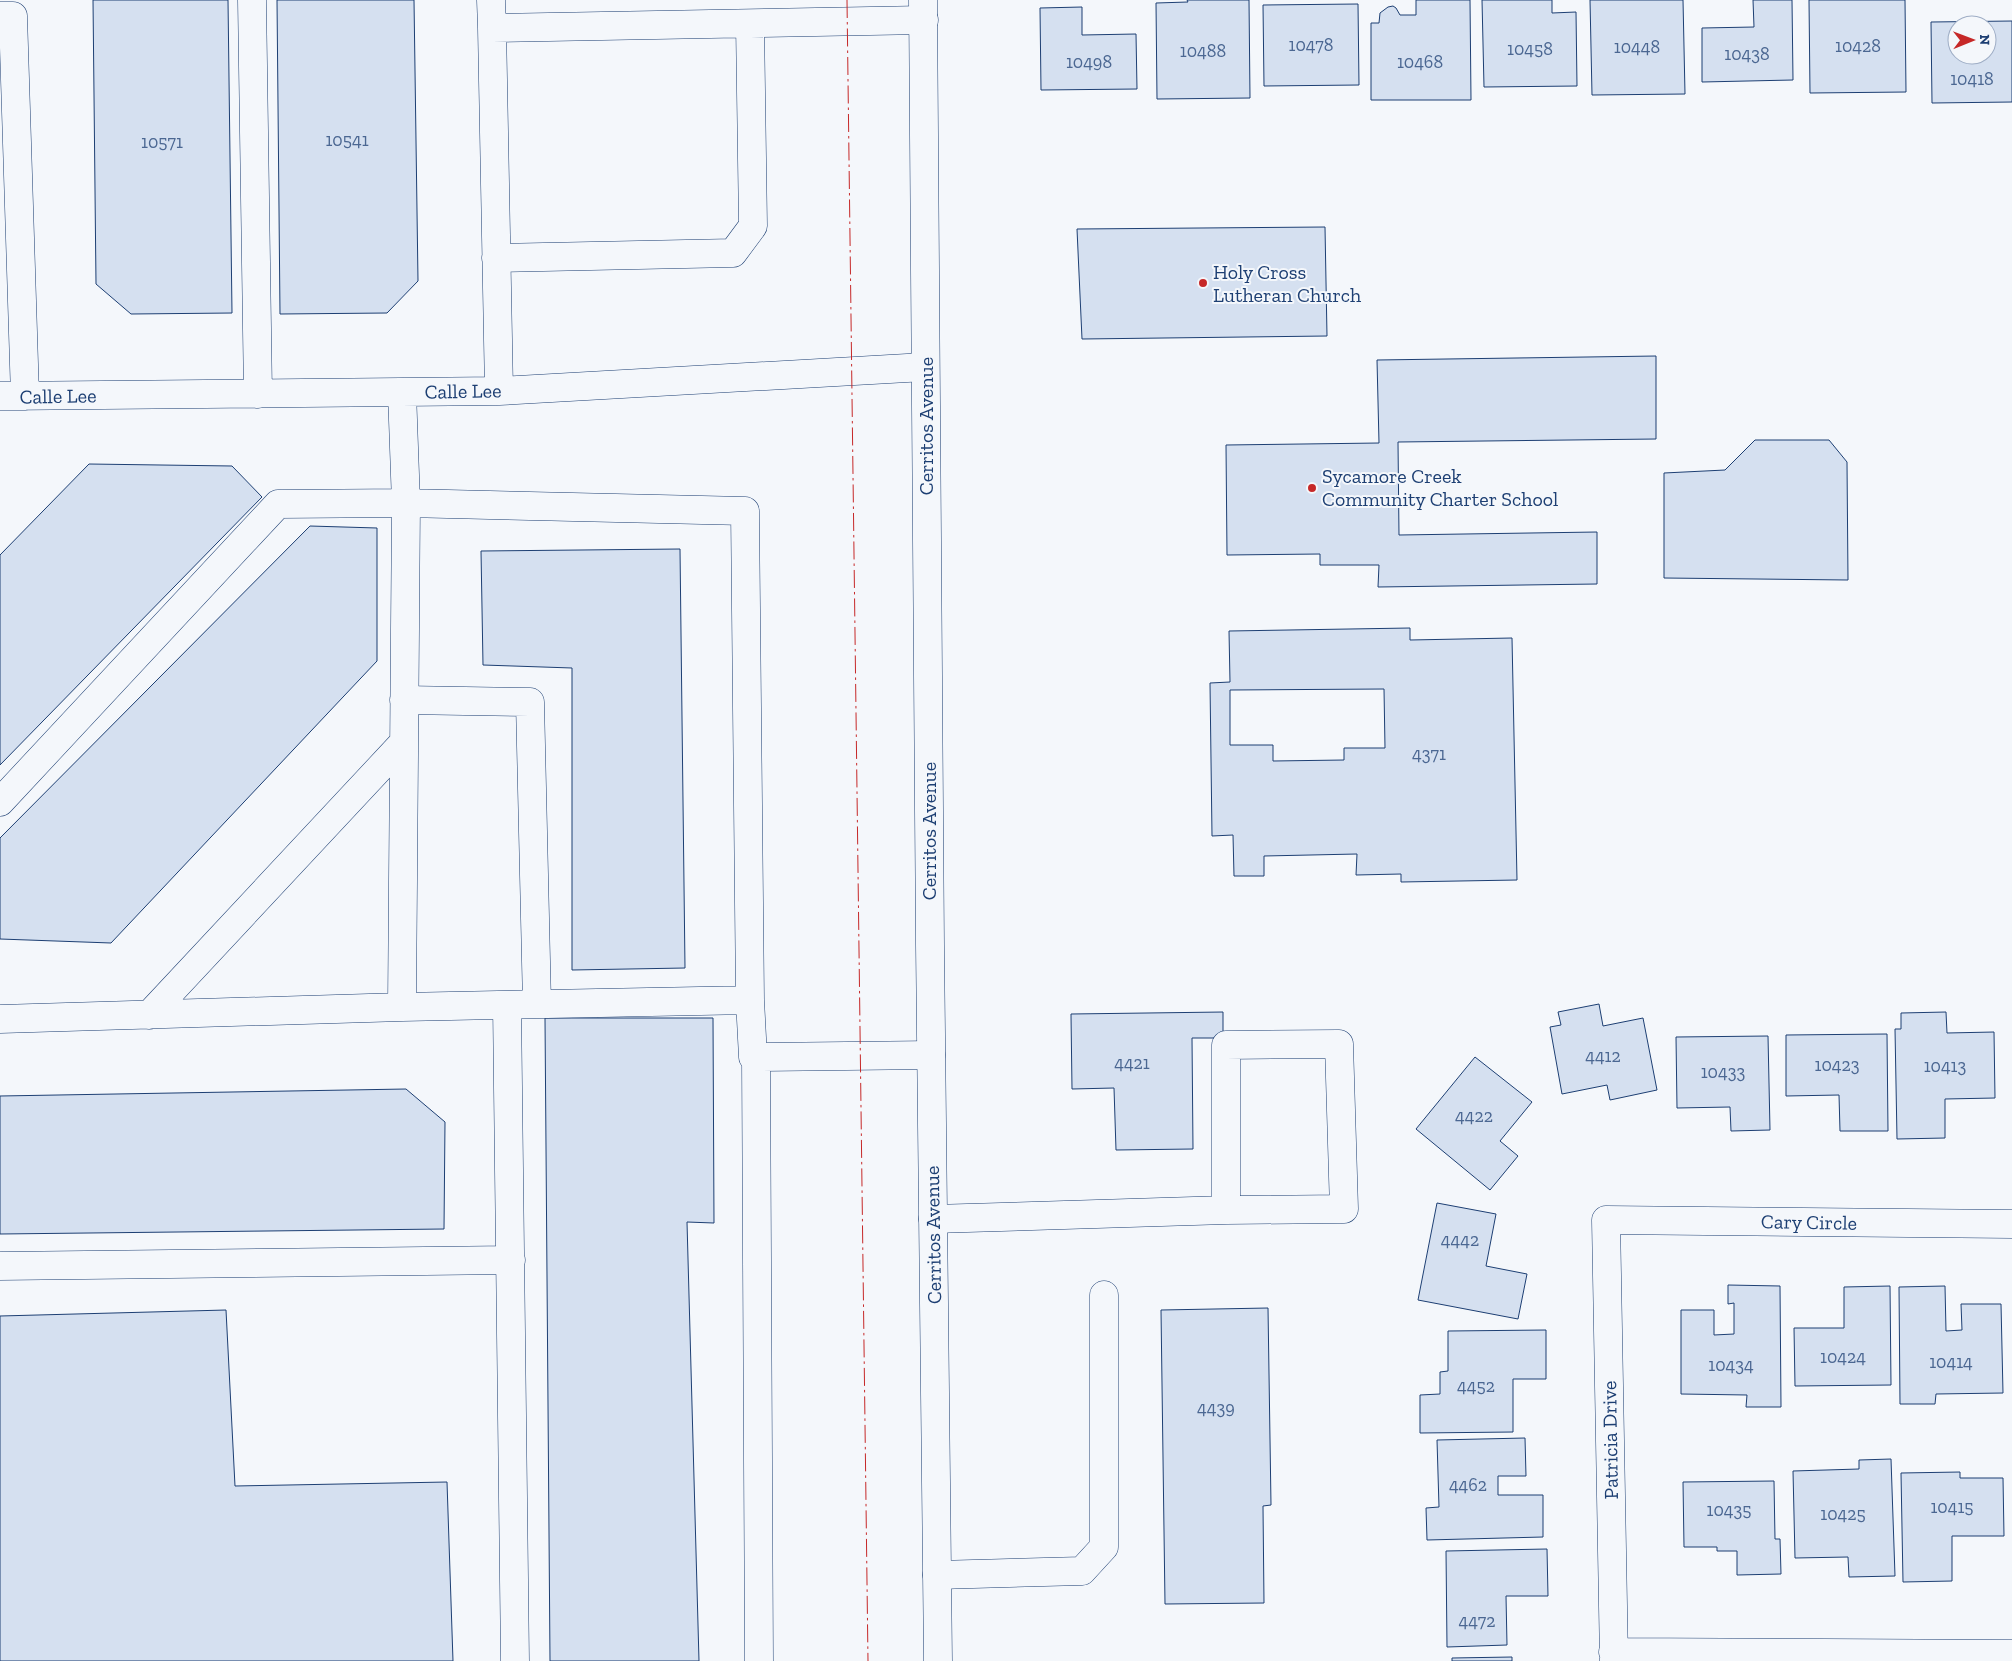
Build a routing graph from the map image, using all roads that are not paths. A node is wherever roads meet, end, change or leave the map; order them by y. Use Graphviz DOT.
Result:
graph roads {
  1 [pos="252,0"];
  2 [pos="491,0"];
  3 [pos="924,10"];
  4 [pos="0,16"];
  5 [pos="750,24"];
  6 [pos="492,28"];
  7 [pos="496,258"];
  8 [pos="925,367"];
  9 [pos="499,391"];
  10 [pos="402,392"];
  11 [pos="258,394"];
  12 [pos="12,396"];
  13 [pos="406,503"];
  14 [pos="404,700"];
  15 [pos="404,742"];
  16 [pos="0,802"];
  17 [pos="750,1000"];
  18 [pos="536,1004"];
  19 [pos="507,1005"];
  20 [pos="402,1007"];
  21 [pos="149,1015"];
  22 [pos="0,1019"];
  23 [pos="931,1054"];
  24 [pos="756,1056"];
  25 [pos="1226,1210"];
  26 [pos="933,1219"];
  27 [pos="1606,1220"];
  28 [pos="2012,1224"];
  29 [pos="510,1260"];
  30 [pos="0,1266"];
  31 [pos="1104,1295"];
  32 [pos="937,1575"];
  33 [pos="2012,1654"];
  34 [pos="1614,1656"];
  35 [pos="515,1661"];
  36 [pos="759,1661"];
  37 [pos="938,1661"];
  1 -- 11 [label="street"];
  2 -- 6 [label="street"];
  3 -- 5 [label="street"];
  3 -- 8 [label="street, Cerritos Avenue"];
  4 -- 12 [label="street"];
  5 -- 6 [label="street"];
  5 -- 7 [label="street"];
  6 -- 7 [label="street"];
  7 -- 9 [label="street"];
  8 -- 9 [label="street, Calle Lee"];
  8 -- 23 [label="street, Cerritos Avenue"];
  9 -- 10 [label="street, Calle Lee"];
  10 -- 11 [label="street, Calle Lee"];
  10 -- 13 [label="street"];
  11 -- 12 [label="street, Calle Lee"];
  13 -- 14 [label="street"];
  13 -- 16 [label="street"];
  13 -- 17 [label="street"];
  14 -- 15 [label="street"];
  14 -- 18 [label="street"];
  15 -- 20 [label="street"];
  15 -- 21 [label="street"];
  17 -- 18 [label="street"];
  17 -- 24 [label="street"];
  18 -- 19 [label="street"];
  19 -- 20 [label="street"];
  19 -- 29 [label="street"];
  20 -- 21 [label="street"];
  21 -- 22 [label="street"];
  23 -- 24 [label="street"];
  23 -- 26 [label="street, Cerritos Avenue"];
  24 -- 36 [label="street"];
  25 -- 25 [label="street"];
  25 -- 26 [label="street"];
  26 -- 32 [label="street, Cerritos Avenue"];
  27 -- 28 [label="street, Cary Circle"];
  27 -- 34 [label="street, Patricia Drive"];
  29 -- 30 [label="street"];
  29 -- 35 [label="street"];
  31 -- 32 [label="street"];
  32 -- 37 [label="street, Cerritos Avenue"];
  33 -- 34 [label="street"];
}
